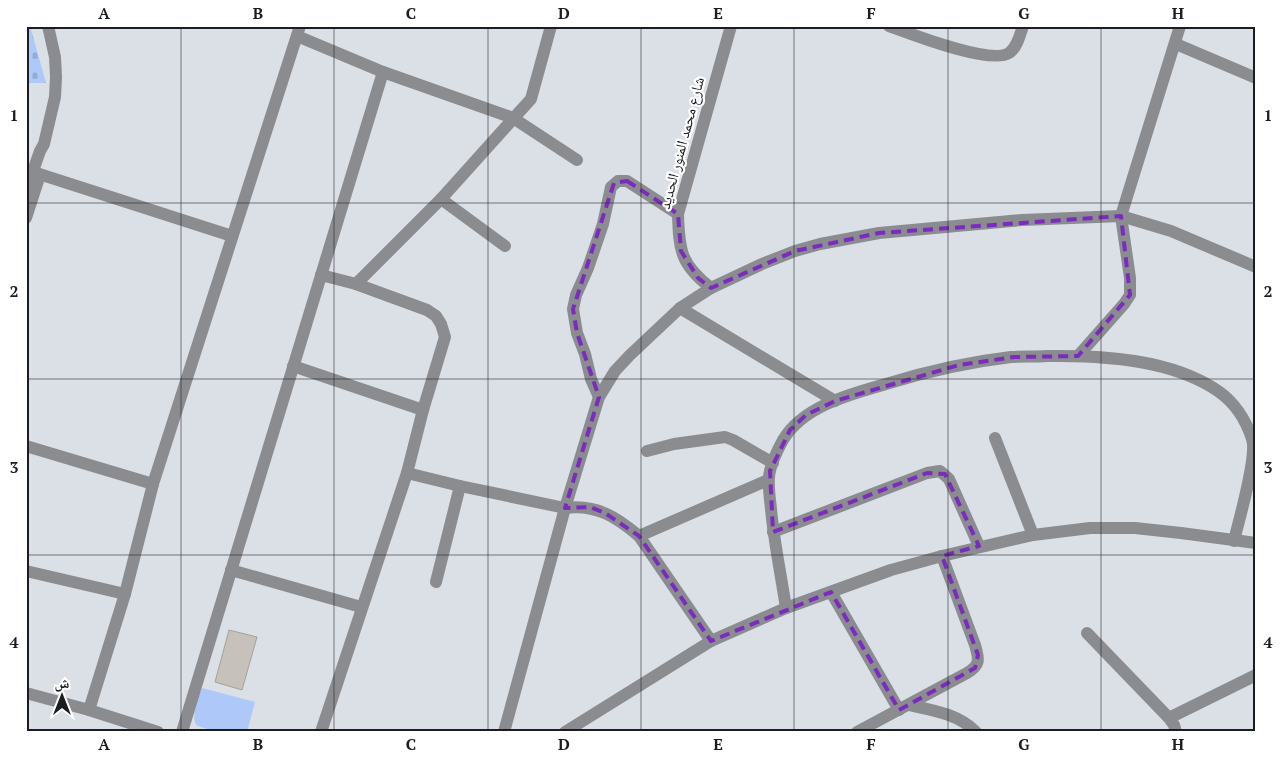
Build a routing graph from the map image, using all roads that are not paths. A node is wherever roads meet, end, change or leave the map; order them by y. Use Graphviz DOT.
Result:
graph roads {
  1 [pos="48,26"];
  2 [pos="551,26"];
  3 [pos="731,26"];
  4 [pos="888,26"];
  5 [pos="1023,26"];
  6 [pos="1180,26"];
  7 [pos="298,31"];
  8 [pos="1176,44"];
  9 [pos="383,72"];
  10 [pos="1256,78"];
  11 [pos="514,118"];
  12 [pos="577,160"];
  13 [pos="36,174"];
  14 [pos="26,191"];
  15 [pos="441,199"];
  16 [pos="678,214"];
  17 [pos="1121,216"];
  18 [pos="26,218"];
  19 [pos="232,236"];
  20 [pos="504,246"];
  21 [pos="1256,267"];
  22 [pos="321,275"];
  23 [pos="356,284"];
  24 [pos="711,288"];
  25 [pos="680,308"];
  26 [pos="1078,356"];
  27 [pos="293,366"];
  28 [pos="599,397"];
  29 [pos="835,401"];
  30 [pos="423,410"];
  31 [pos="995,438"];
  32 [pos="26,446"];
  33 [pos="647,451"];
  34 [pos="773,463"];
  35 [pos="407,473"];
  36 [pos="768,480"];
  37 [pos="153,484"];
  38 [pos="460,486"];
  39 [pos="565,508"];
  40 [pos="773,532"];
  41 [pos="1033,535"];
  42 [pos="639,536"];
  43 [pos="1234,541"];
  44 [pos="1256,543"];
  45 [pos="979,546"];
  46 [pos="942,556"];
  47 [pos="231,570"];
  48 [pos="26,571"];
  49 [pos="436,582"];
  50 [pos="831,592"];
  51 [pos="125,594"];
  52 [pos="361,607"];
  53 [pos="786,608"];
  54 [pos="1087,633"];
  55 [pos="711,641"];
  56 [pos="1256,675"];
  57 [pos="26,693"];
  58 [pos="904,708"];
  59 [pos="88,710"];
  60 [pos="1169,718"];
  61 [pos="158,732"];
  62 [pos="182,732"];
  63 [pos="321,732"];
  64 [pos="504,732"];
  65 [pos="565,732"];
  66 [pos="857,732"];
  67 [pos="976,732"];
  68 [pos="1176,732"];
  1 -- 13 [label="street"];
  2 -- 11 [label="street"];
  3 -- 16 [label="street, شارع محمد المنور الحديد"];
  4 -- 5 [label="street"];
  6 -- 8 [label="street"];
  7 -- 9 [label="street"];
  7 -- 19 [label="street"];
  8 -- 10 [label="street"];
  8 -- 17 [label="street"];
  9 -- 11 [label="street"];
  9 -- 22 [label="street"];
  11 -- 12 [label="street"];
  11 -- 15 [label="street"];
  13 -- 14 [label="street"];
  13 -- 18 [label="street"];
  13 -- 19 [label="street"];
  15 -- 20 [label="street"];
  15 -- 23 [label="street"];
  16 -- 24 [label="street, شارع محمد المنور الحديد"];
  16 -- 28 [label="street"];
  17 -- 21 [label="street"];
  17 -- 24 [label="street"];
  17 -- 26 [label="street"];
  19 -- 37 [label="street"];
  22 -- 23 [label="street"];
  22 -- 27 [label="street"];
  23 -- 30 [label="street"];
  24 -- 25 [label="street"];
  25 -- 28 [label="street"];
  25 -- 29 [label="street"];
  26 -- 29 [label="street"];
  26 -- 43 [label="street"];
  27 -- 30 [label="street"];
  27 -- 47 [label="street"];
  28 -- 39 [label="street"];
  29 -- 34 [label="street"];
  30 -- 35 [label="street"];
  31 -- 41 [label="street"];
  32 -- 37 [label="street"];
  33 -- 34 [label="street"];
  34 -- 36 [label="street"];
  35 -- 38 [label="street"];
  35 -- 52 [label="street"];
  36 -- 40 [label="street"];
  36 -- 42 [label="street"];
  37 -- 51 [label="street"];
  38 -- 39 [label="street"];
  38 -- 49 [label="street"];
  39 -- 42 [label="street"];
  39 -- 64 [label="street"];
  40 -- 45 [label="street"];
  40 -- 53 [label="street"];
  41 -- 43 [label="street"];
  41 -- 45 [label="street"];
  42 -- 55 [label="street"];
  43 -- 44 [label="street"];
  45 -- 46 [label="street"];
  46 -- 50 [label="street"];
  46 -- 58 [label="street"];
  47 -- 52 [label="street"];
  47 -- 62 [label="street"];
  48 -- 51 [label="street"];
  50 -- 53 [label="street"];
  50 -- 58 [label="street"];
  51 -- 59 [label="street"];
  52 -- 63 [label="street"];
  53 -- 55 [label="street"];
  54 -- 60 [label="street"];
  55 -- 65 [label="street"];
  56 -- 60 [label="street"];
  57 -- 59 [label="street"];
  58 -- 66 [label="street"];
  58 -- 67 [label="street"];
  59 -- 61 [label="street"];
  60 -- 68 [label="street"];
}
